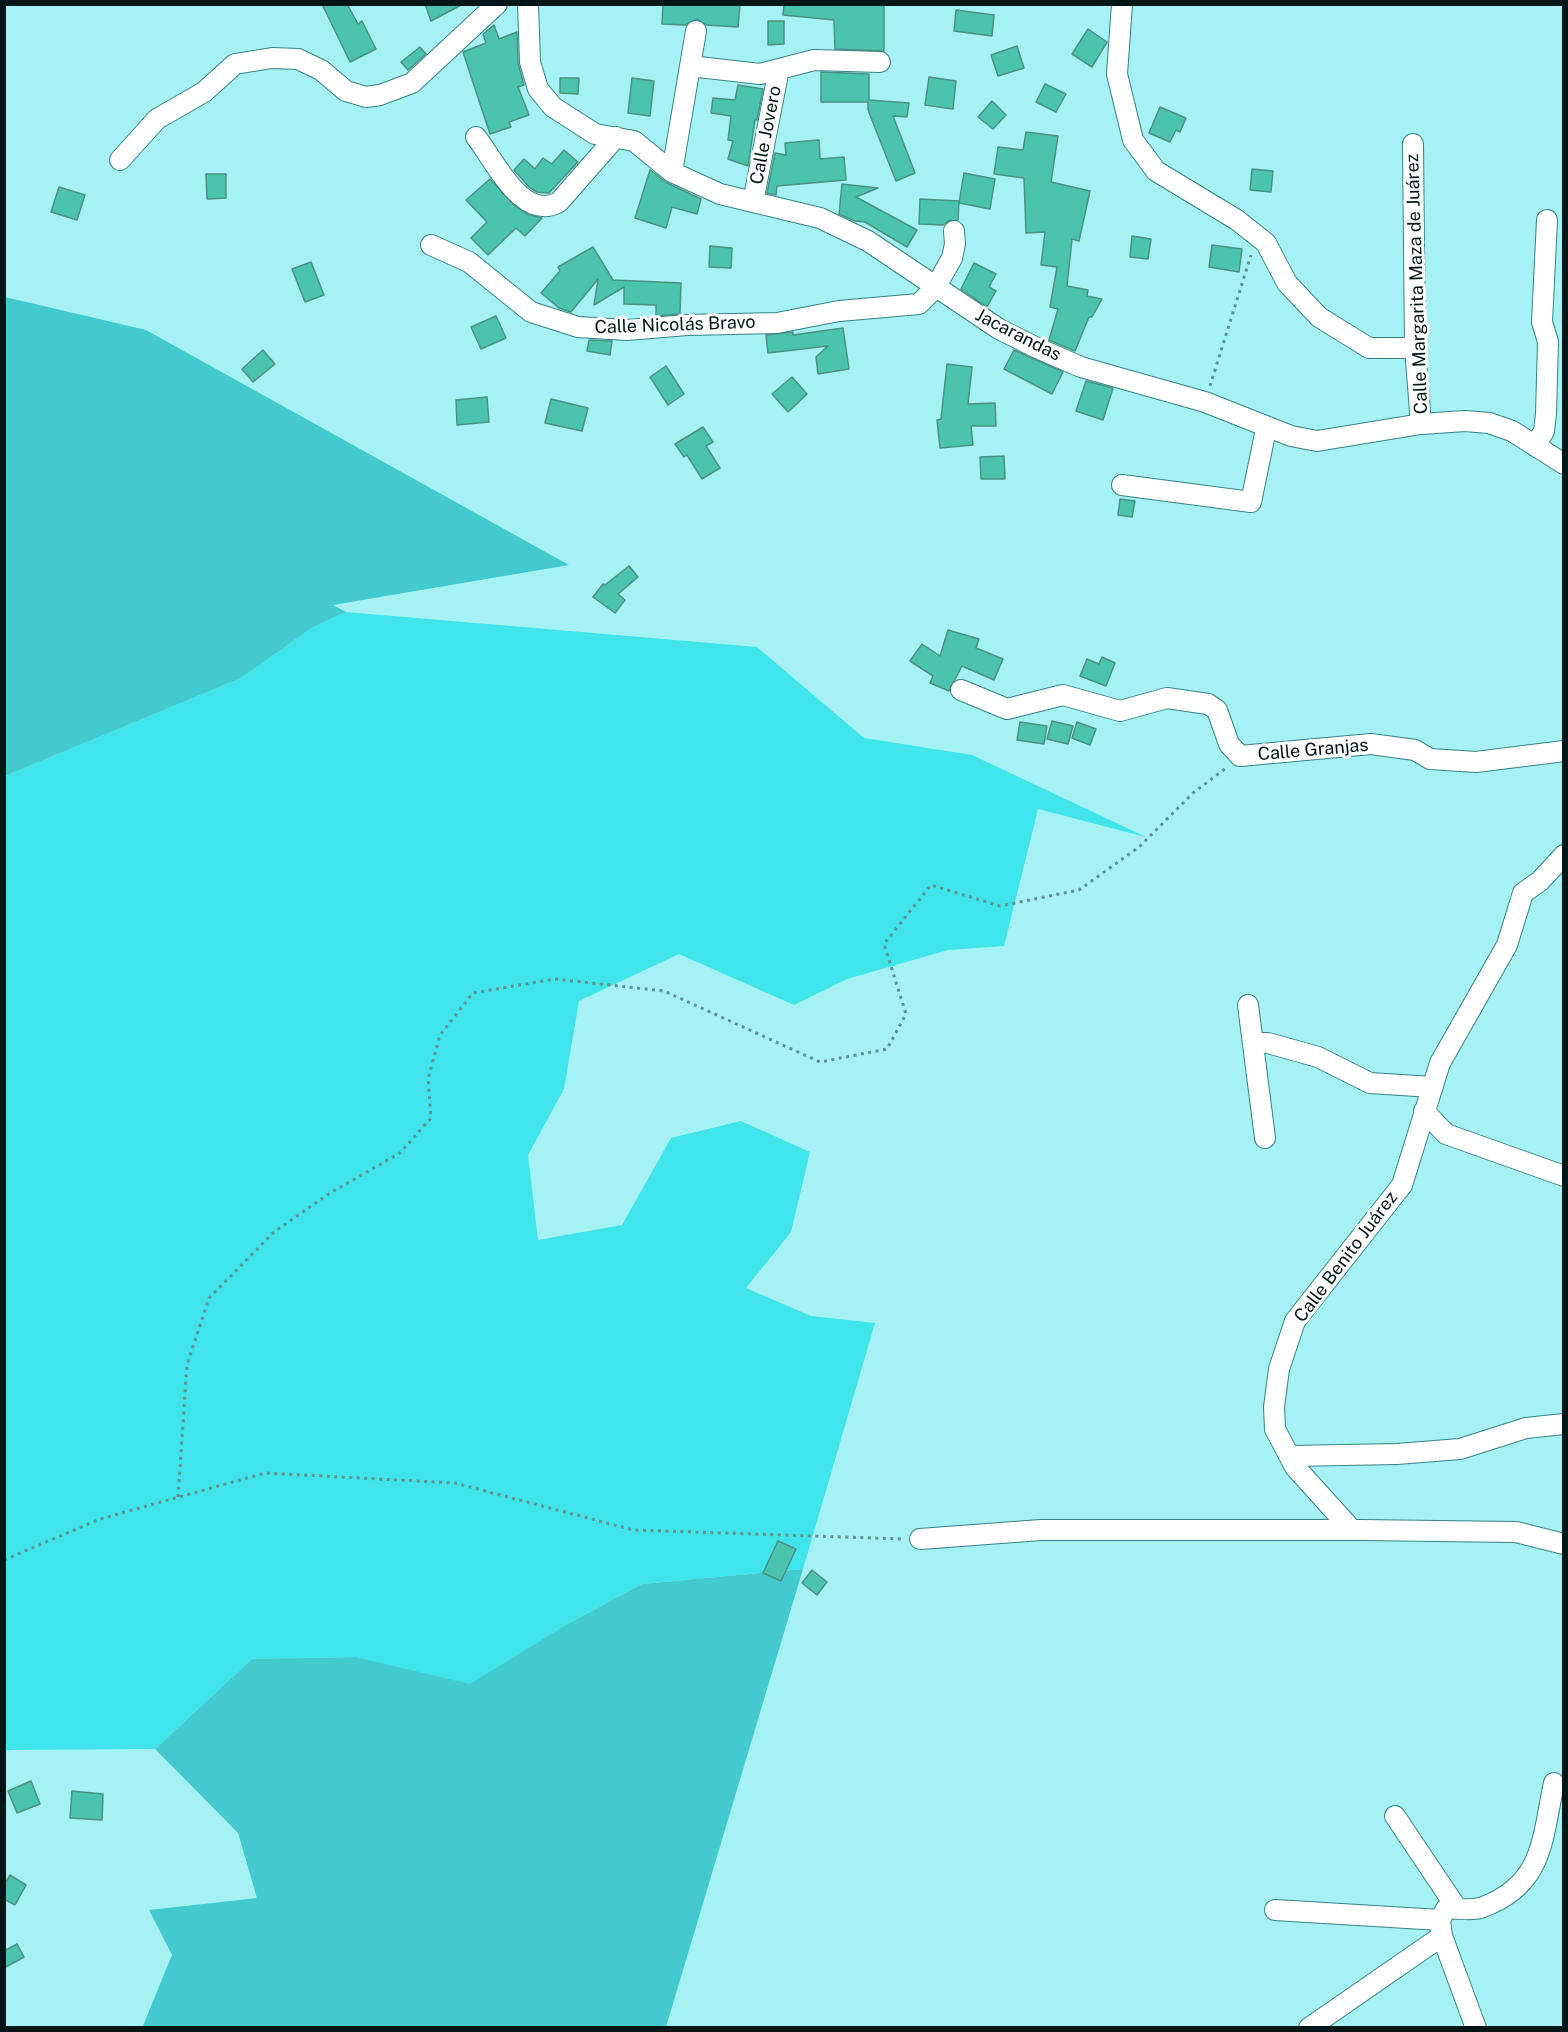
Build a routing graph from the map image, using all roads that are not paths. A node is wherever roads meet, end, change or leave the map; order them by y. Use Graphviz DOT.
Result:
graph roads {
  1 [pos="497,4"];
  2 [pos="528,4"];
  3 [pos="1122,4"];
  4 [pos="696,31"];
  5 [pos="880,62"];
  6 [pos="690,66"];
  7 [pos="779,69"];
  8 [pos="476,137"];
  9 [pos="616,137"];
  10 [pos="1413,144"];
  11 [pos="120,160"];
  12 [pos="672,172"];
  13 [pos="753,202"];
  14 [pos="1547,220"];
  15 [pos="954,231"];
  16 [pos="431,245"];
  17 [pos="935,288"];
  18 [pos="1556,339"];
  19 [pos="1415,348"];
  20 [pos="1421,424"];
  21 [pos="1266,429"];
  22 [pos="1535,446"];
  23 [pos="1563,464"];
  24 [pos="1122,486"];
  25 [pos="961,690"];
  26 [pos="1563,751"];
  27 [pos="1563,855"];
  28 [pos="1248,1005"];
  29 [pos="1252,1043"];
  30 [pos="1432,1087"];
  31 [pos="1424,1111"];
  32 [pos="1265,1138"];
  33 [pos="1563,1176"];
  34 [pos="1563,1424"];
  35 [pos="1291,1456"];
  36 [pos="1352,1530"];
  37 [pos="920,1539"];
  38 [pos="1563,1544"];
  39 [pos="1554,1783"];
  40 [pos="1395,1816"];
  41 [pos="1456,1907"];
  42 [pos="1275,1910"];
  43 [pos="1441,1928"];
  44 [pos="1309,2028"];
  45 [pos="1476,2028"];
  1 -- 11 [label="street"];
  2 -- 9 [label="street, Jacarandas"];
  3 -- 19 [label="street"];
  4 -- 6 [label="street"];
  5 -- 7 [label="street"];
  6 -- 7 [label="street"];
  6 -- 12 [label="street"];
  7 -- 13 [label="street, Calle Jovero"];
  8 -- 9 [label="street"];
  9 -- 12 [label="street, Jacarandas"];
  10 -- 19 [label="street, Calle Margarita Maza de Juárez"];
  12 -- 13 [label="street, Jacarandas"];
  13 -- 17 [label="street, Jacarandas"];
  14 -- 18 [label="street"];
  15 -- 17 [label="street"];
  16 -- 17 [label="street, Calle Nicolás Bravo"];
  17 -- 21 [label="street, Jacarandas"];
  18 -- 22 [label="street"];
  19 -- 20 [label="street, Calle Margarita Maza de Juárez"];
  20 -- 21 [label="street, Jacarandas"];
  20 -- 22 [label="street, Jacarandas"];
  21 -- 24 [label="street"];
  22 -- 23 [label="street, Jacarandas"];
  25 -- 26 [label="street, Calle Granjas"];
  27 -- 30 [label="street, Calle Benito Juárez"];
  28 -- 29 [label="street"];
  29 -- 30 [label="street"];
  29 -- 32 [label="street"];
  30 -- 31 [label="street, Calle Benito Juárez"];
  31 -- 33 [label="street"];
  31 -- 35 [label="street, Calle Benito Juárez"];
  34 -- 35 [label="street"];
  35 -- 36 [label="street, Calle Benito Juárez"];
  36 -- 37 [label="street"];
  36 -- 38 [label="street"];
  39 -- 41 [label="street"];
  40 -- 41 [label="street"];
  41 -- 43 [label="street"];
  42 -- 43 [label="street"];
  43 -- 44 [label="street"];
  43 -- 45 [label="street"];
}
